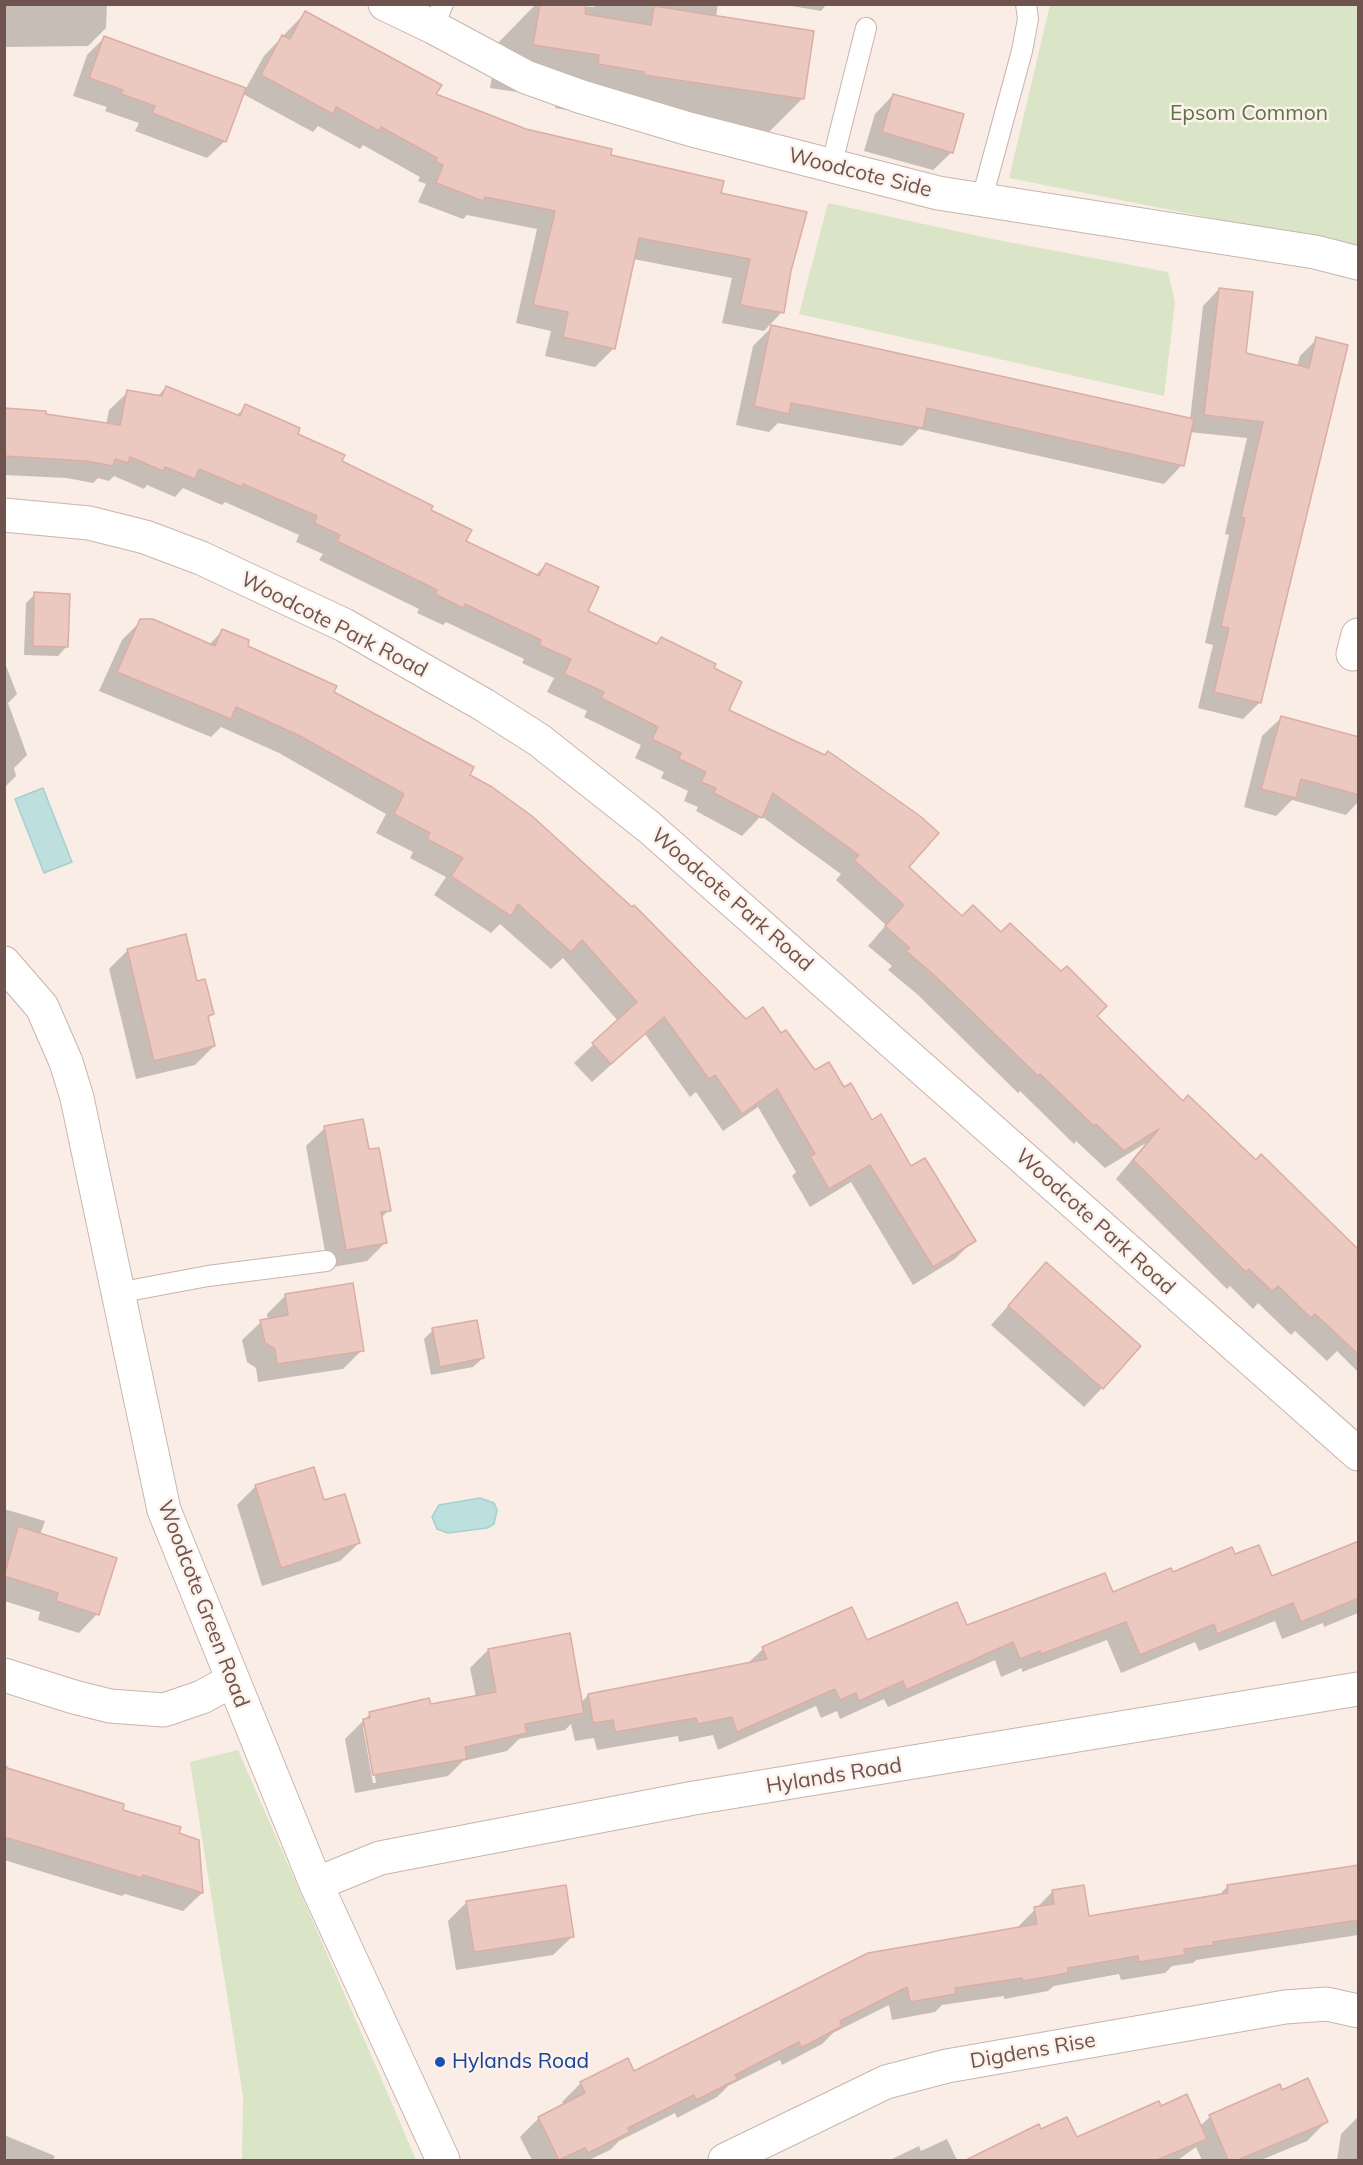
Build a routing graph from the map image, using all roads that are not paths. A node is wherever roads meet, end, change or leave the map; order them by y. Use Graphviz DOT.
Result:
graph roads {
  1 [pos="385,4"];
  2 [pos="1026,4"];
  3 [pos="438,16"];
  4 [pos="866,28"];
  5 [pos="831,167"];
  6 [pos="981,201"];
  7 [pos="1359,263"];
  8 [pos="4,515"];
  9 [pos="4,963"];
  10 [pos="326,1261"];
  11 [pos="117,1293"];
  12 [pos="1359,1455"];
  13 [pos="4,1675"];
  14 [pos="231,1681"];
  15 [pos="1359,1689"];
  16 [pos="316,1884"];
  17 [pos="1359,2011"];
  18 [pos="444,2160"];
  19 [pos="725,2160"];
  1 -- 3 [label="street, Woodcote Side"];
  2 -- 6 [label="lane"];
  3 -- 5 [label="street, Woodcote Side"];
  4 -- 5 [label="lane"];
  5 -- 6 [label="street, Woodcote Side"];
  6 -- 7 [label="street, Woodcote Side"];
  8 -- 12 [label="street, Woodcote Park Road"];
  9 -- 11 [label="street, Woodcote Green Road"];
  10 -- 11 [label="lane"];
  11 -- 14 [label="street, Woodcote Green Road"];
  13 -- 14 [label="street"];
  14 -- 16 [label="street, Woodcote Green Road"];
  15 -- 16 [label="street, Hylands Road"];
  16 -- 18 [label="street, Woodcote Green Road"];
  17 -- 19 [label="street, Digdens Rise"];
}
